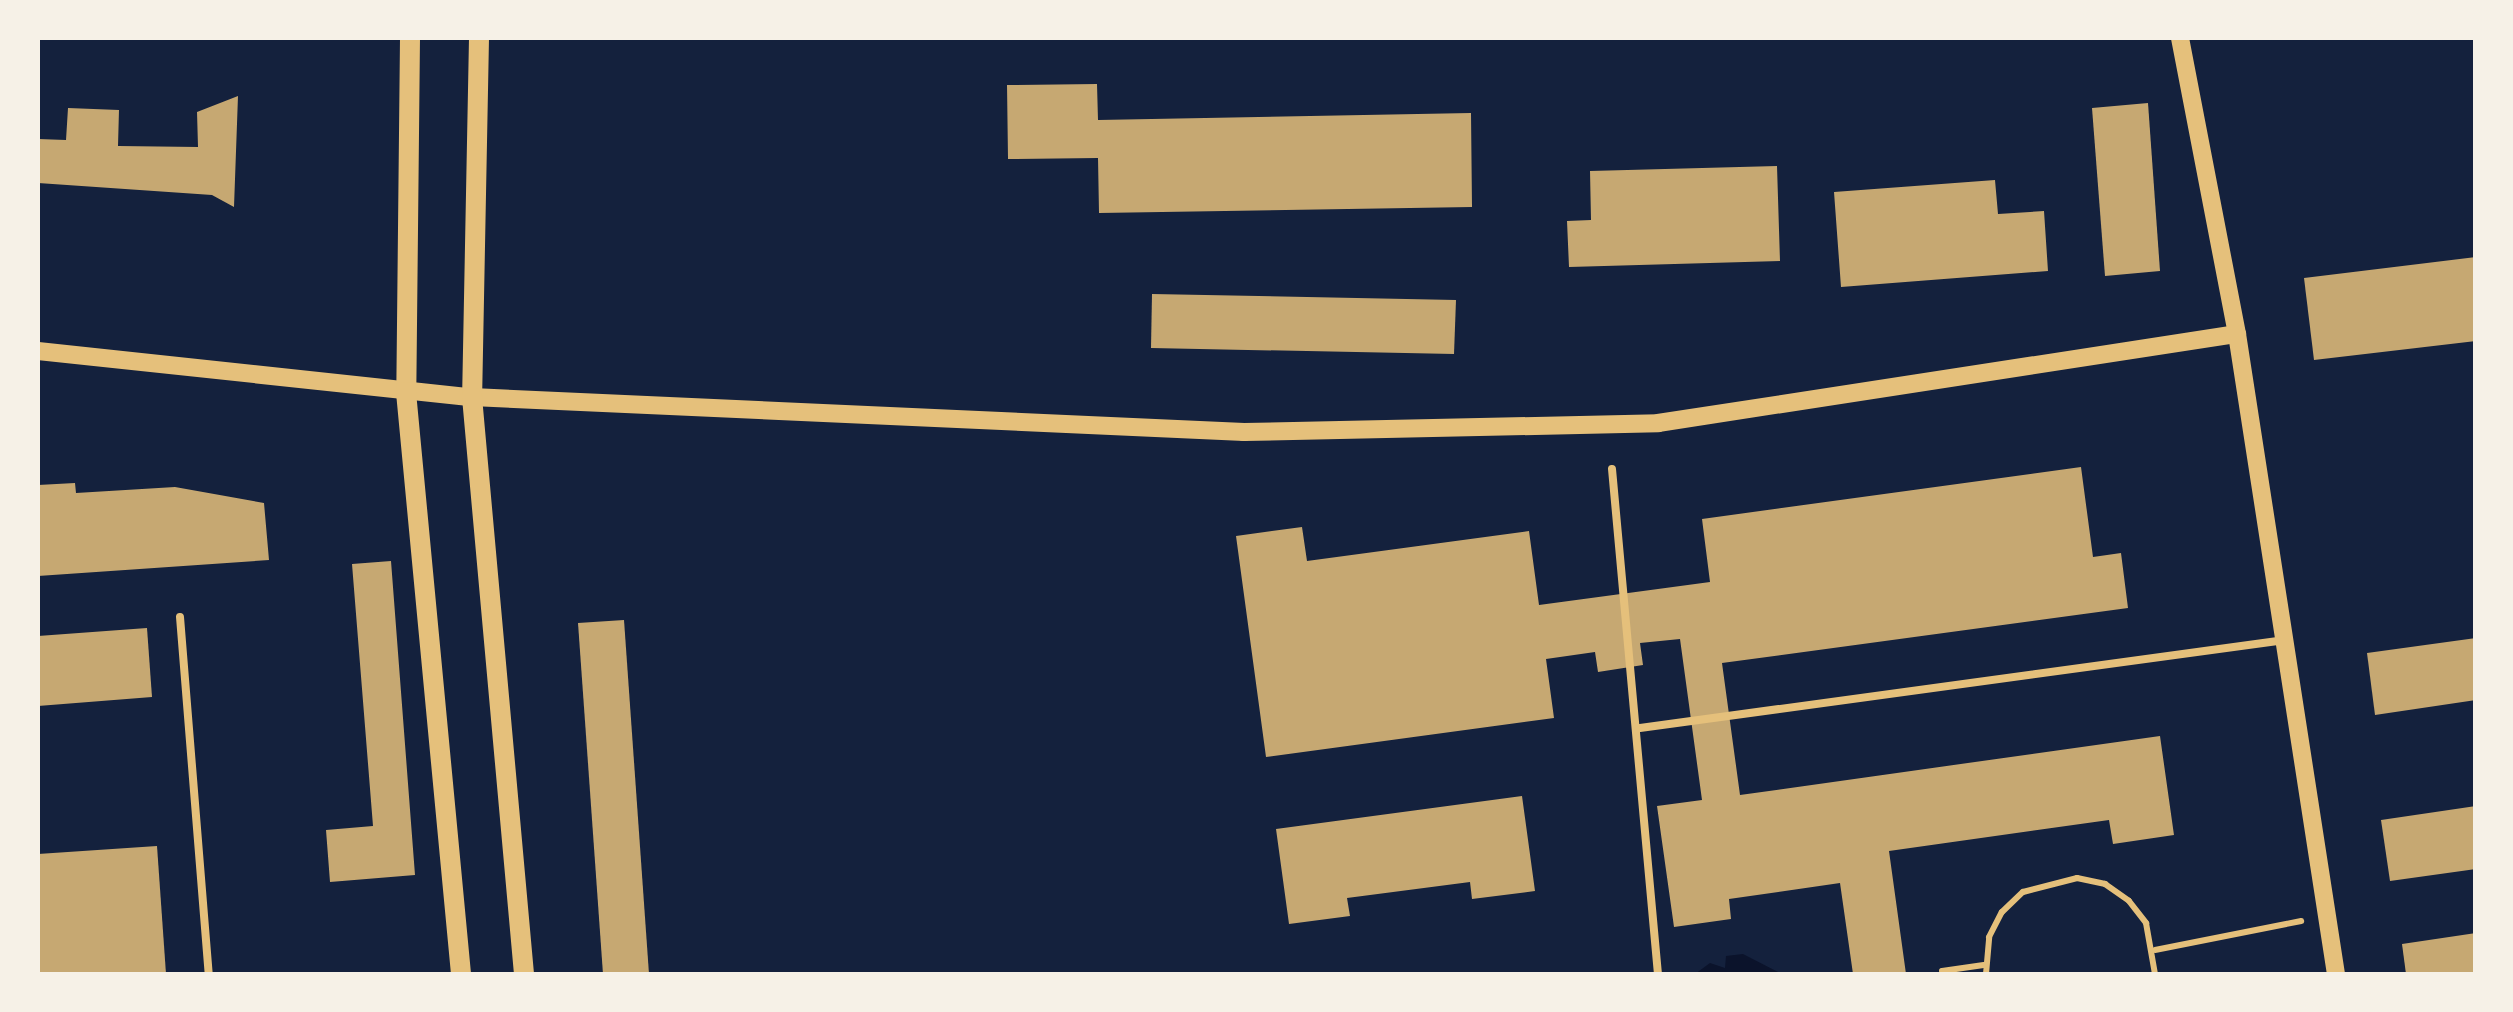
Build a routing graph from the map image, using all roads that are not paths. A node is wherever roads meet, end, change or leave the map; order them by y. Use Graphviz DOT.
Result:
graph roads {
  1 [pos="410,38"];
  2 [pos="479,38"];
  3 [pos="2180,38"];
  4 [pos="2237,334"];
  5 [pos="38,350"];
  6 [pos="406,392"];
  7 [pos="472,397"];
  8 [pos="1612,469"];
  9 [pos="180,616"];
  10 [pos="2285,640"];
  11 [pos="1640,728"];
  12 [pos="209,974"];
  13 [pos="461,974"];
  14 [pos="524,974"];
  15 [pos="1658,974"];
  16 [pos="2336,974"];
  1 -- 6 [label="main road"];
  2 -- 7 [label="main road"];
  3 -- 4 [label="street"];
  4 -- 7 [label="street"];
  4 -- 10 [label="street"];
  5 -- 6 [label="street"];
  6 -- 7 [label="street"];
  6 -- 13 [label="main road"];
  7 -- 14 [label="main road"];
  8 -- 11 [label="lane"];
  9 -- 12 [label="lane"];
  10 -- 11 [label="lane"];
  10 -- 16 [label="street"];
  11 -- 15 [label="lane"];
}
